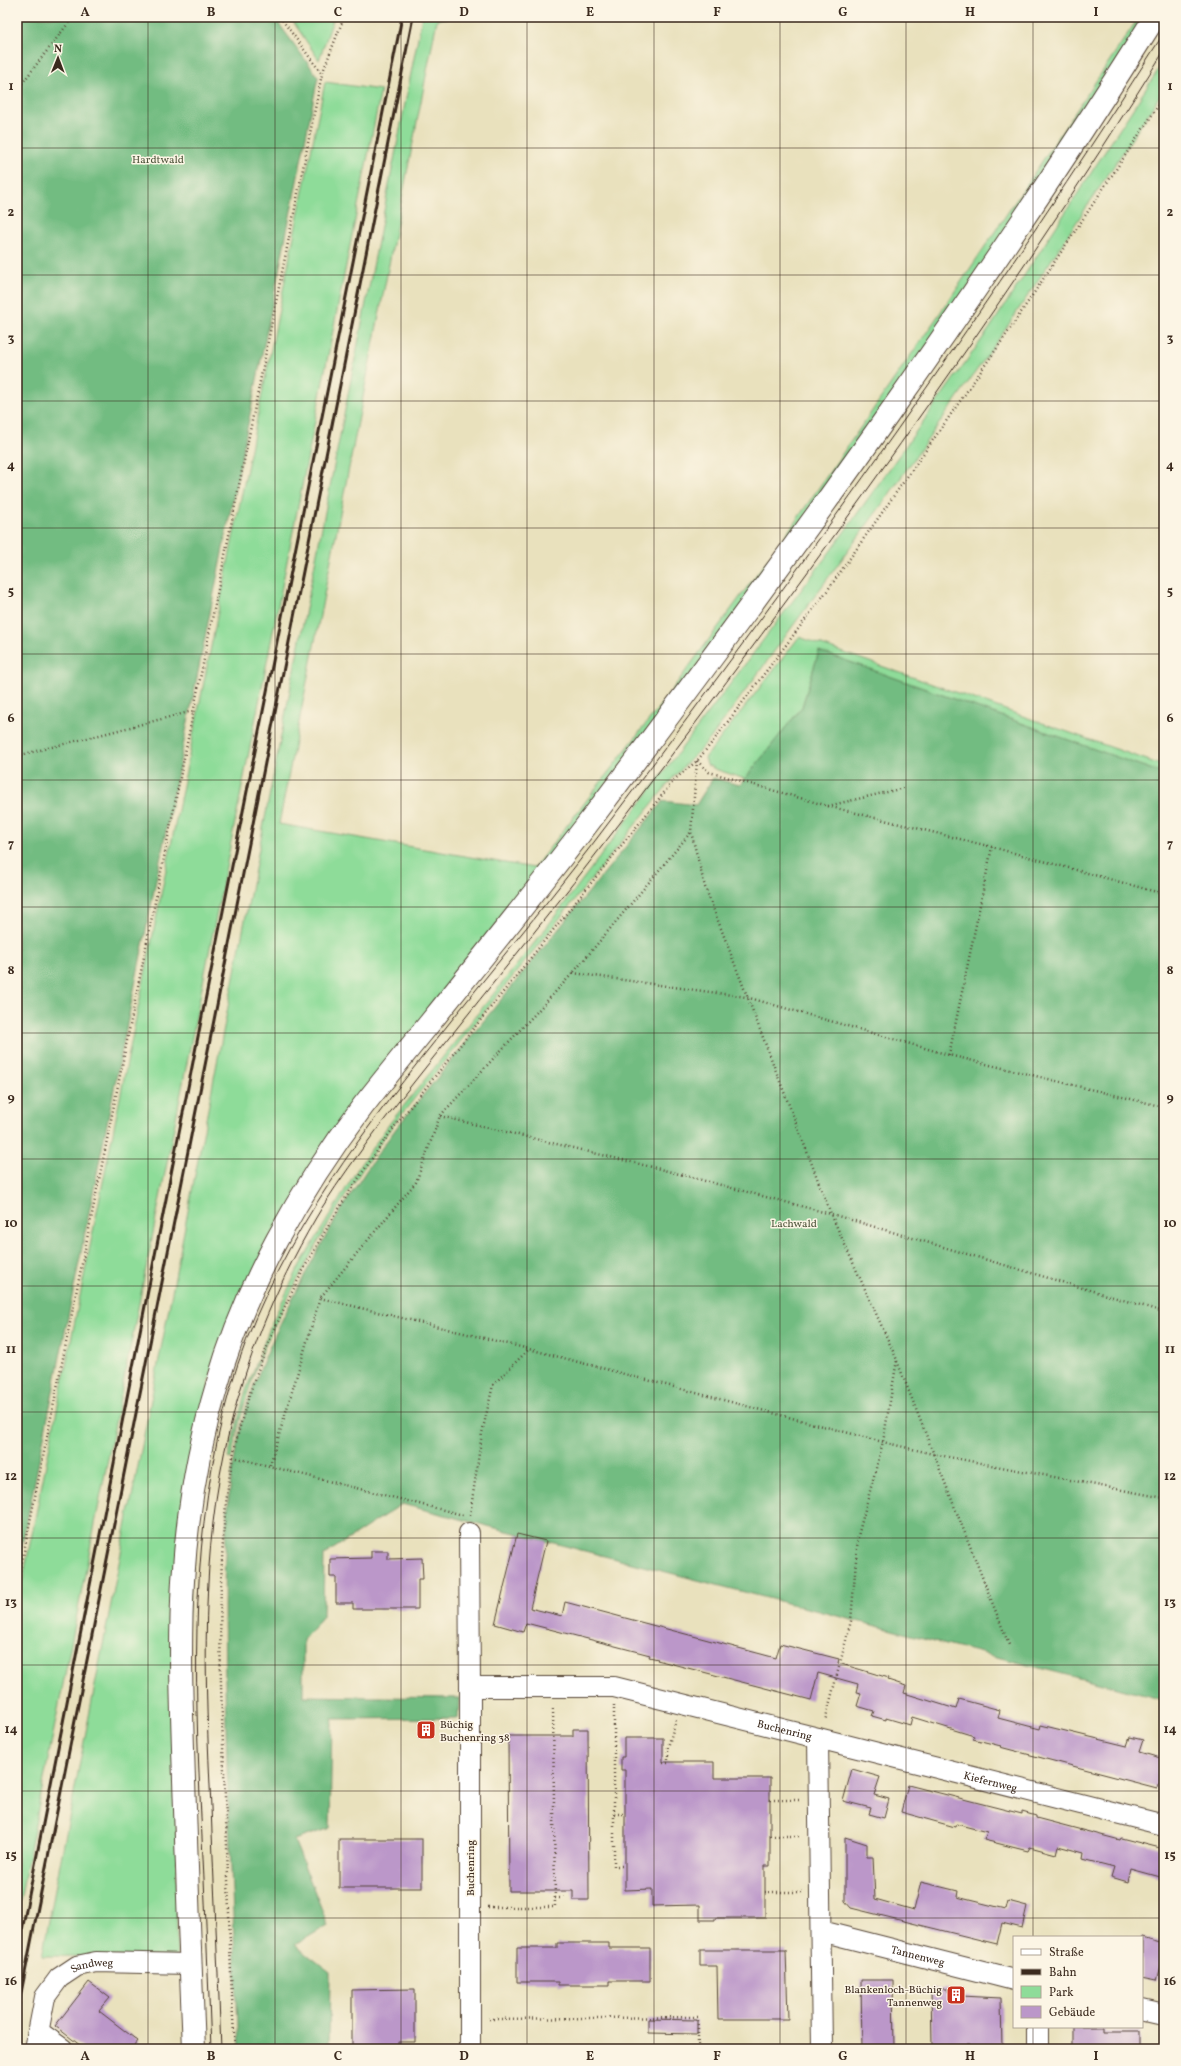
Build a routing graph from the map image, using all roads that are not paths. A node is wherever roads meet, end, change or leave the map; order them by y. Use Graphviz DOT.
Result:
graph roads {
  1 [pos="1155,17"];
  2 [pos="470,1533"];
  3 [pos="470,1687"];
  4 [pos="818,1738"];
  5 [pos="1164,1825"];
  6 [pos="821,1931"];
  7 [pos="190,1964"];
  8 [pos="1013,1980"];
  9 [pos="1143,2009"];
  10 [pos="1164,2014"];
  11 [pos="1037,2028"];
  12 [pos="36,2042"];
  13 [pos="63,2049"];
  14 [pos="194,2049"];
  15 [pos="470,2049"];
  16 [pos="822,2049"];
  17 [pos="1037,2049"];
  1 -- 7 [label="street"];
  2 -- 3 [label="street, Buchenring"];
  3 -- 4 [label="street, Buchenring"];
  3 -- 15 [label="street, Buchenring"];
  4 -- 5 [label="street, Kiefernweg"];
  4 -- 6 [label="street, Buchenring"];
  6 -- 8 [label="street, Tannenweg"];
  6 -- 16 [label="street, Buchenring"];
  7 -- 12 [label="street, Sandweg"];
  7 -- 14 [label="street"];
  9 -- 10 [label="street"];
  11 -- 17 [label="street"];
  12 -- 13 [label="street, Sandweg"];
}
